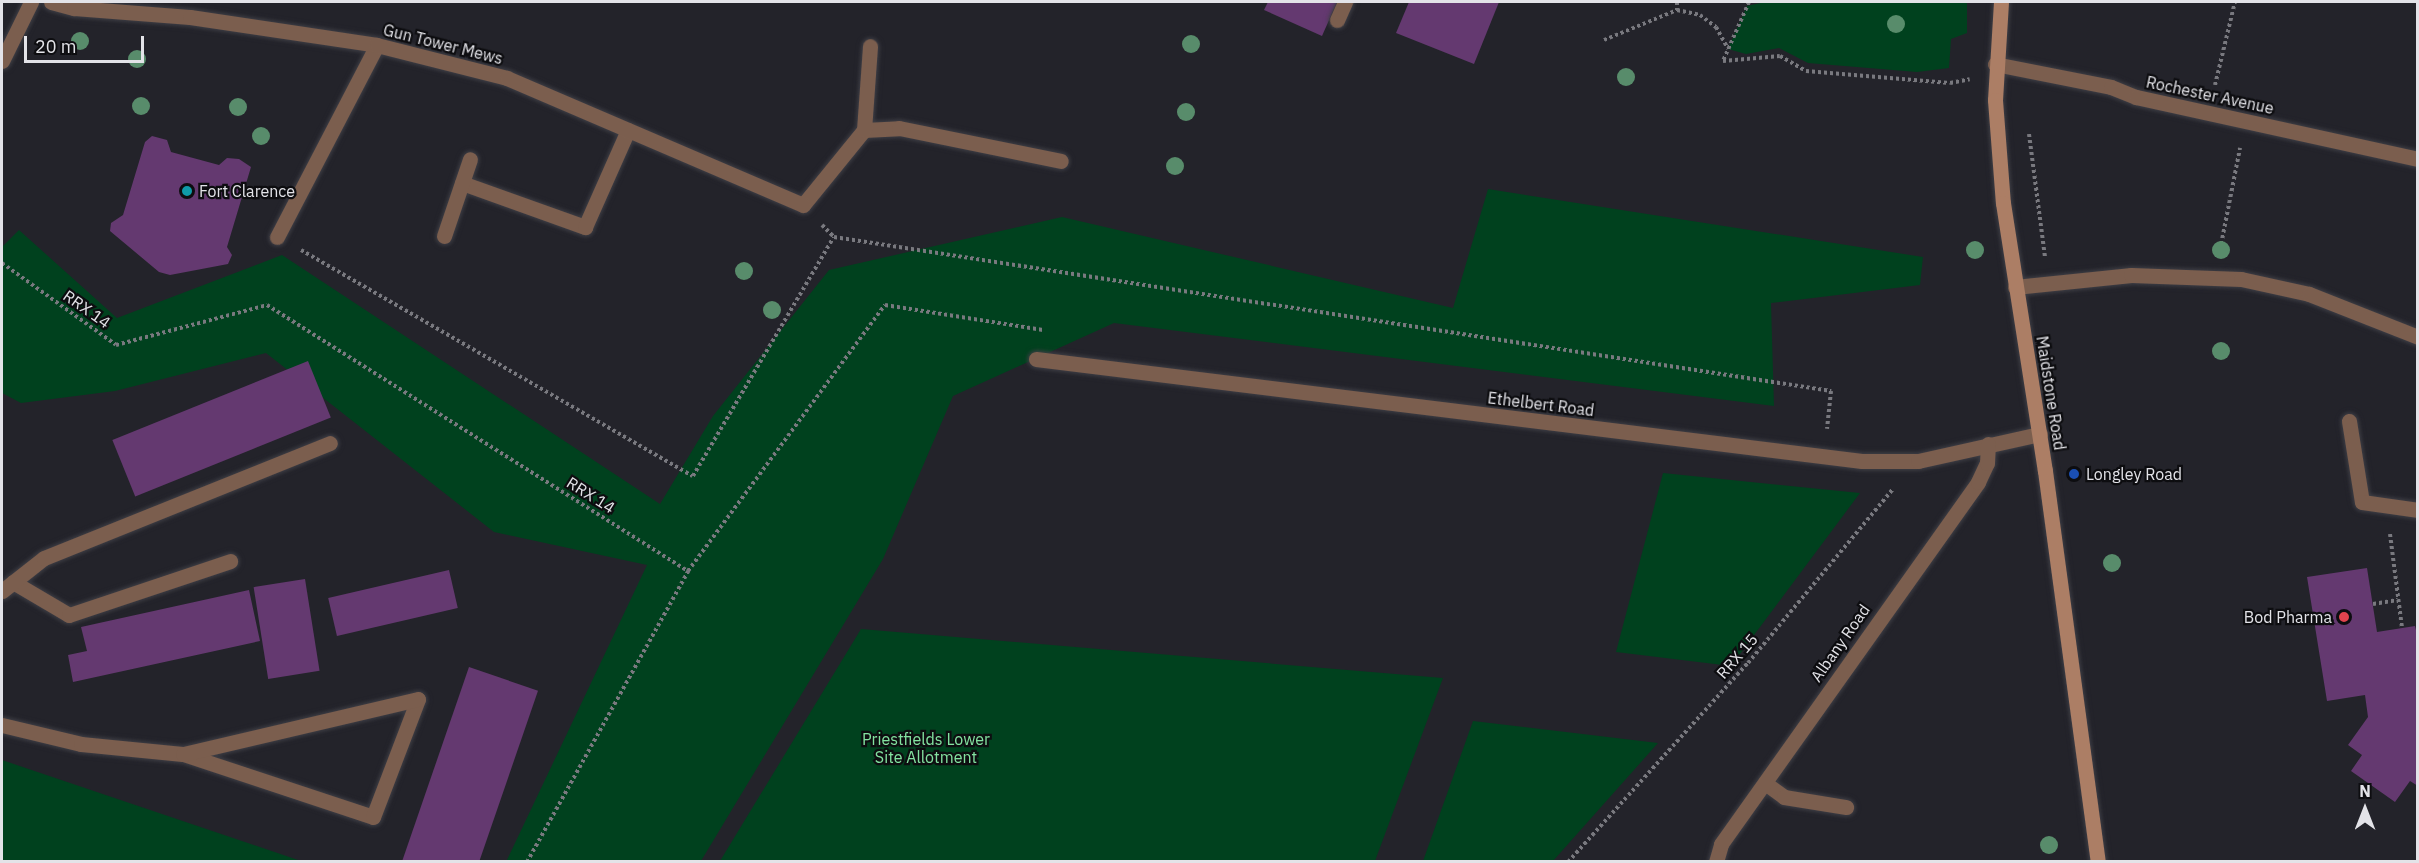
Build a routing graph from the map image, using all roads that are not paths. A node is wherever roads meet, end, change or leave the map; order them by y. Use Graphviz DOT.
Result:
graph roads {
  1 [pos="31,2"];
  2 [pos="51,2"];
  3 [pos="1345,2"];
  4 [pos="2001,2"];
  5 [pos="1337,20"];
  6 [pos="377,45"];
  7 [pos="870,46"];
  8 [pos="2,61"];
  9 [pos="1995,69"];
  10 [pos="628,130"];
  11 [pos="864,130"];
  12 [pos="470,159"];
  13 [pos="2418,159"];
  14 [pos="1061,161"];
  15 [pos="462,183"];
  16 [pos="444,236"];
  17 [pos="278,237"];
  18 [pos="2015,287"];
  19 [pos="2418,337"];
  20 [pos="1036,358"];
  21 [pos="2349,421"];
  22 [pos="2040,434"];
  23 [pos="330,443"];
  24 [pos="1989,444"];
  25 [pos="2418,510"];
  26 [pos="230,561"];
  27 [pos="7,586"];
  28 [pos="2,725"];
  29 [pos="183,754"];
  30 [pos="1765,783"];
  31 [pos="1846,807"];
  32 [pos="1716,861"];
  33 [pos="2098,861"];
  1 -- 8 [label="street"];
  2 -- 6 [label="street, Gun Tower Mews"];
  3 -- 5 [label="street"];
  4 -- 9 [label="main road, Maidstone Road"];
  6 -- 10 [label="street, Gun Tower Mews"];
  6 -- 17 [label="street"];
  7 -- 11 [label="street"];
  9 -- 13 [label="street, Rochester Avenue"];
  9 -- 18 [label="main road, Maidstone Road"];
  10 -- 11 [label="street, Gun Tower Mews"];
  10 -- 15 [label="street"];
  11 -- 14 [label="street"];
  12 -- 15 [label="street"];
  15 -- 16 [label="street"];
  18 -- 19 [label="street"];
  18 -- 22 [label="main road, Maidstone Road"];
  20 -- 24 [label="street, Ethelbert Road"];
  21 -- 25 [label="street"];
  22 -- 24 [label="street, Ethelbert Road"];
  22 -- 33 [label="main road, Maidstone Road"];
  23 -- 27 [label="street"];
  24 -- 30 [label="street, Albany Road"];
  26 -- 27 [label="street"];
  28 -- 29 [label="street"];
  29 -- 29 [label="street"];
  30 -- 31 [label="street"];
  30 -- 32 [label="street, Albany Road"];
}
